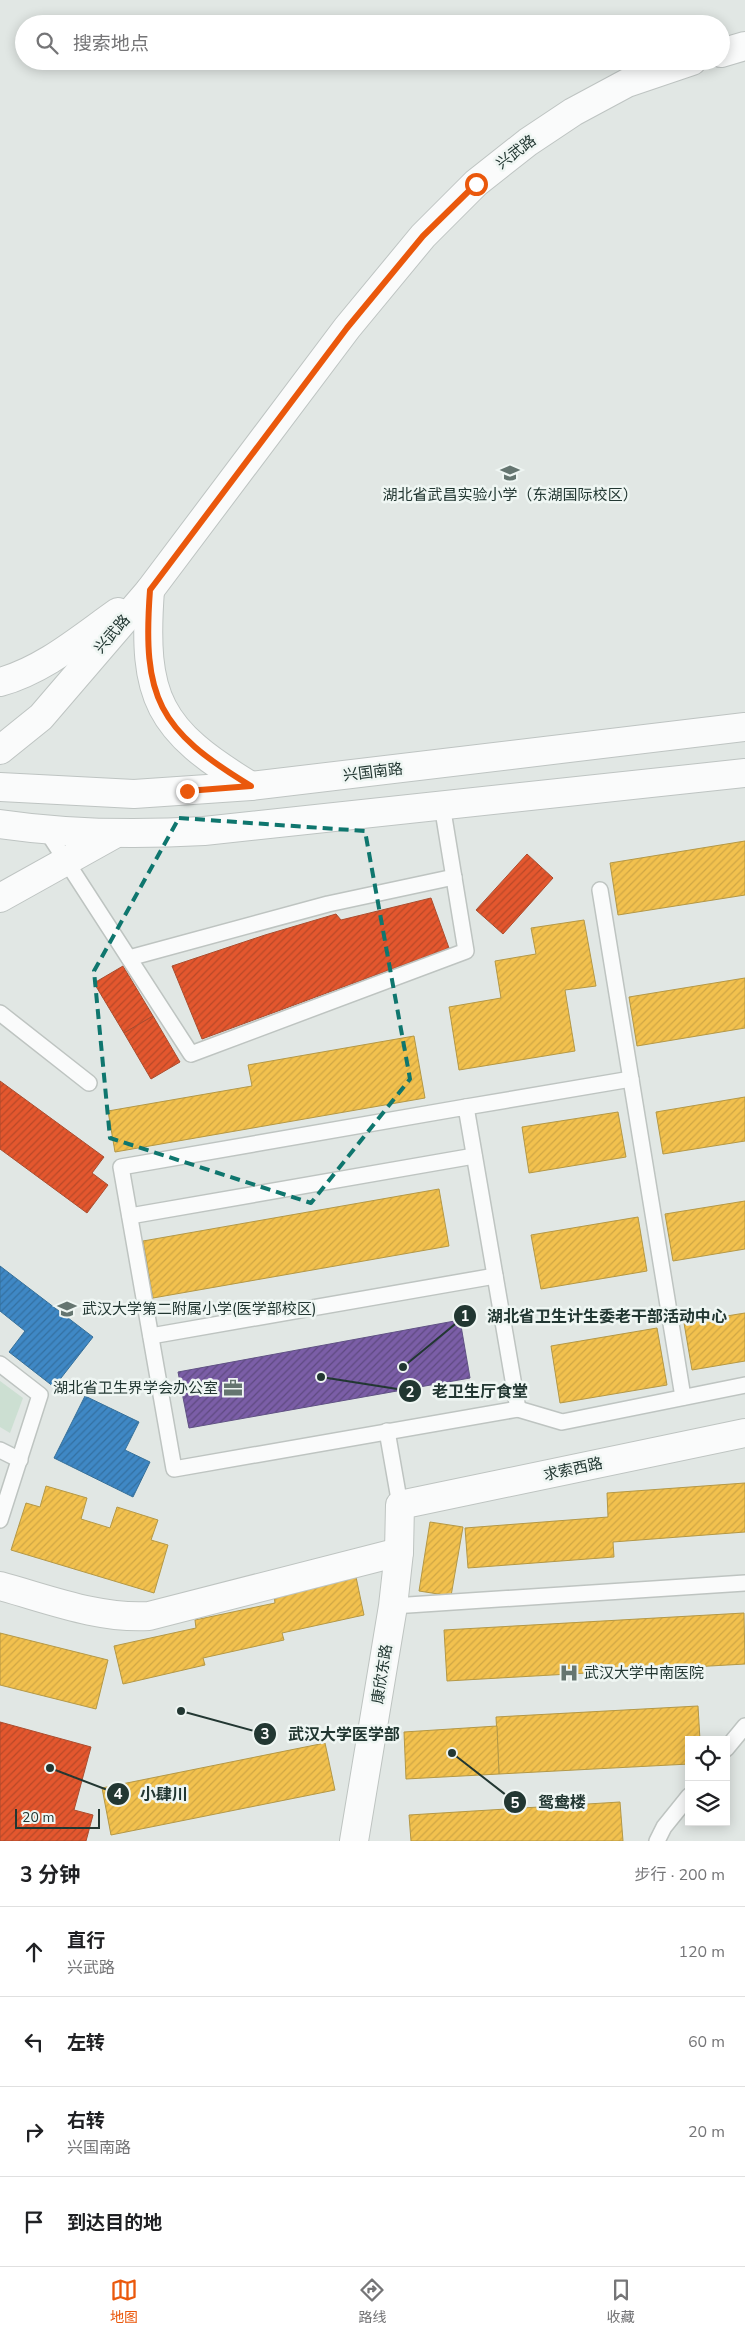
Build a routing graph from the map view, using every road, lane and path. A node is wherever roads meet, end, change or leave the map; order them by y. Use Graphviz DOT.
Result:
graph roads {
  1 [pos="745,46"];
  2 [pos="730,50"];
  3 [pos="667,70"];
  4 [pos="150,590"];
  5 [pos="0,682"];
  6 [pos="41,717"];
  7 [pos="745,727"];
  8 [pos="0,750"];
  9 [pos="745,773"];
  10 [pos="251,786"];
  11 [pos="0,787"];
  12 [pos="442,806"];
  13 [pos="0,824"];
  14 [pos="46,830"];
  15 [pos="114,835"];
  16 [pos="66,860"];
  17 [pos="454,877"];
  18 [pos="600,890"];
  19 [pos="0,898"];
  20 [pos="129,958"];
  21 [pos="0,1013"];
  22 [pos="631,1079"];
  23 [pos="90,1083"];
  24 [pos="466,1107"];
  25 [pos="474,1156"];
  26 [pos="130,1216"];
  27 [pos="495,1276"];
  28 [pos="151,1336"];
  29 [pos="0,1364"];
  30 [pos="745,1385"];
  31 [pos="683,1397"];
  32 [pos="518,1409"];
  33 [pos="387,1431"];
  34 [pos="745,1433"];
  35 [pos="0,1450"];
  36 [pos="20,1460"];
  37 [pos="400,1505"];
  38 [pos="0,1520"];
  39 [pos="399,1552"];
  40 [pos="745,1583"];
  41 [pos="0,1586"];
  42 [pos="393,1606"];
  43 [pos="745,1726"];
  44 [pos="730,1744"];
  45 [pos="685,1801"];
  46 [pos="354,1841"];
  47 [pos="657,1841"];
  1 -- 2 [label="street"];
  3 -- 4 [label="street, 兴武路"];
  4 -- 5 [label="street"];
  4 -- 6 [label="street, 兴武路"];
  4 -- 10 [label="street"];
  6 -- 8 [label="street, 兴武路"];
  6 -- 11 [label="street, 兴武路"];
  7 -- 10 [label="street, 兴国南路"];
  9 -- 12 [label="street"];
  10 -- 11 [label="street, 兴国南路"];
  12 -- 15 [label="street"];
  12 -- 17 [label="lane"];
  13 -- 14 [label="street"];
  14 -- 15 [label="street"];
  14 -- 16 [label="lane"];
  15 -- 16 [label="street"];
  16 -- 19 [label="street"];
  16 -- 20 [label="lane"];
  17 -- 20 [label="lane"];
  17 -- 20 [label="lane"];
  18 -- 22 [label="lane"];
  21 -- 23 [label="lane"];
  22 -- 24 [label="lane"];
  22 -- 31 [label="lane"];
  24 -- 25 [label="lane"];
  24 -- 26 [label="lane"];
  25 -- 26 [label="lane"];
  25 -- 27 [label="lane"];
  26 -- 28 [label="lane"];
  27 -- 28 [label="lane"];
  27 -- 32 [label="lane"];
  28 -- 33 [label="lane"];
  29 -- 36 [label="lane"];
  30 -- 31 [label="lane"];
  31 -- 32 [label="lane"];
  32 -- 33 [label="lane"];
  33 -- 37 [label="lane"];
  34 -- 37 [label="street, 求索西路"];
  35 -- 36 [label="lane"];
  36 -- 38 [label="lane"];
  37 -- 39 [label="street, 康欣东路"];
  39 -- 41 [label="street"];
  39 -- 42 [label="street, 康欣东路"];
  40 -- 42 [label="lane"];
  42 -- 46 [label="street, 康欣东路"];
  43 -- 44 [label="lane"];
  45 -- 47 [label="lane"];
}
